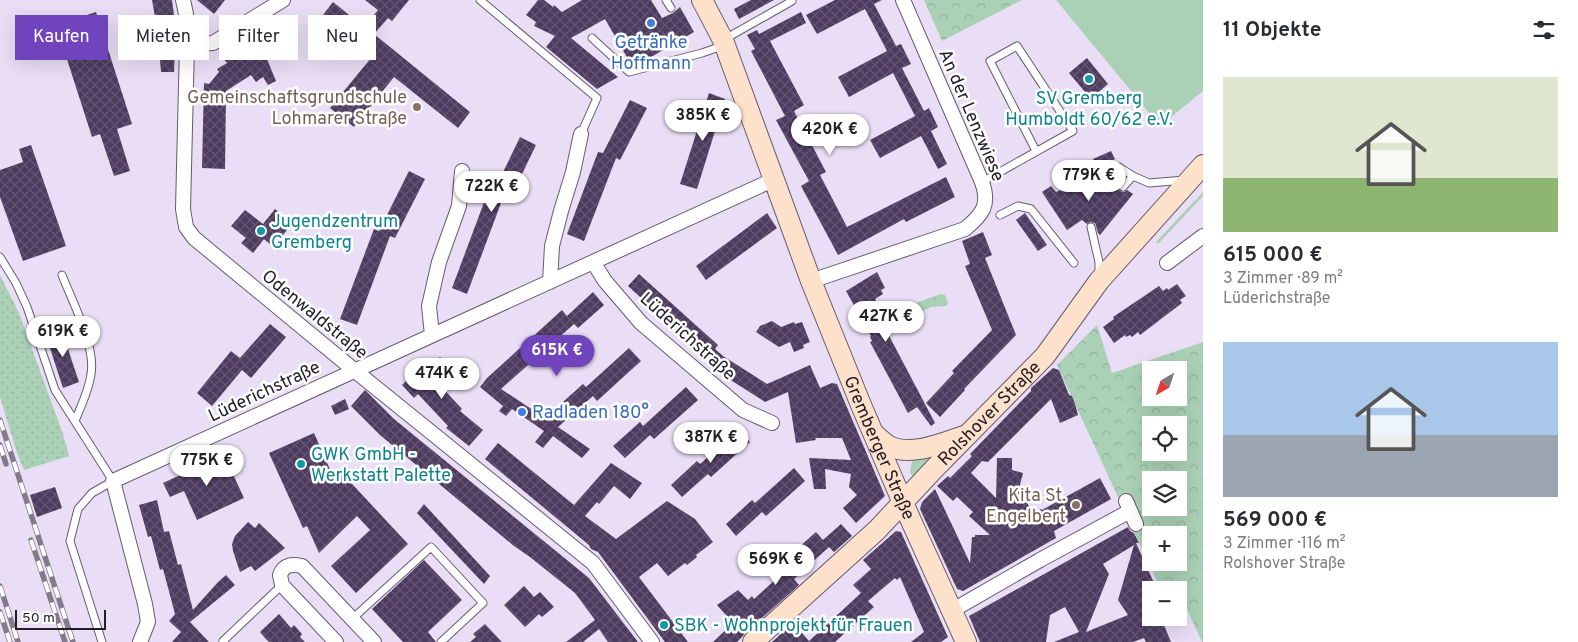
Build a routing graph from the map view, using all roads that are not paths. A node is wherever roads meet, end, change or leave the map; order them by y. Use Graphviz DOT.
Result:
graph roads {
  1 [pos="183,0"];
  2 [pos="283,0"];
  3 [pos="480,0"];
  4 [pos="666,0"];
  5 [pos="903,0"];
  6 [pos="706,1"];
  7 [pos="792,1"];
  8 [pos="671,8"];
  9 [pos="186,15"];
  10 [pos="592,38"];
  11 [pos="724,42"];
  12 [pos="209,43"];
  13 [pos="187,60"];
  14 [pos="581,134"];
  15 [pos="1036,151"];
  16 [pos="462,171"];
  17 [pos="1197,172"];
  18 [pos="1107,173"];
  19 [pos="1132,176"];
  20 [pos="775,179"];
  21 [pos="982,182"];
  22 [pos="1123,187"];
  23 [pos="1000,215"];
  24 [pos="1091,227"];
  25 [pos="1203,236"];
  26 [pos="0,257"];
  27 [pos="593,262"];
  28 [pos="1074,263"];
  29 [pos="1167,263"];
  30 [pos="62,275"];
  31 [pos="811,281"];
  32 [pos="1099,281"];
  33 [pos="550,282"];
  34 [pos="432,335"];
  35 [pos="354,370"];
  36 [pos="75,421"];
  37 [pos="772,423"];
  38 [pos="874,434"];
  39 [pos="968,435"];
  40 [pos="112,481"];
  41 [pos="903,503"];
  42 [pos="1131,512"];
  43 [pos="282,585"];
  44 [pos="953,610"];
  45 [pos="352,618"];
  46 [pos="102,642"];
  47 [pos="140,642"];
  48 [pos="224,642"];
  49 [pos="336,642"];
  50 [pos="374,642"];
  51 [pos="441,642"];
  52 [pos="652,642"];
  53 [pos="752,642"];
  54 [pos="966,642"];
  1 -- 9 [label="street, Odenwaldstraße"];
  2 -- 12 [label="street"];
  3 -- 14 [label="lane"];
  4 -- 8 [label="lane"];
  5 -- 21 [label="street, An der Lenzwiese"];
  6 -- 11 [label="street, Gremberger Straße"];
  7 -- 11 [label="lane"];
  10 -- 11 [label="lane"];
  11 -- 20 [label="street, Gremberger Straße"];
  13 -- 35 [label="street, Odenwaldstraße"];
  14 -- 33 [label="street"];
  15 -- 15 [label="lane"];
  15 -- 21 [label="lane"];
  16 -- 34 [label="street"];
  17 -- 19 [label="lane"];
  17 -- 32 [label="street, Rolshover Straße"];
  18 -- 19 [label="lane"];
  19 -- 22 [label="lane"];
  20 -- 27 [label="street, Lüderichstraße"];
  20 -- 31 [label="street, Gremberger Straße"];
  21 -- 31 [label="street, An der Lenzwiese"];
  23 -- 28 [label="lane"];
  24 -- 32 [label="lane"];
  25 -- 29 [label="street"];
  26 -- 36 [label="lane"];
  27 -- 33 [label="street, Lüderichstraße"];
  27 -- 37 [label="street, Lüderichstraße"];
  30 -- 36 [label="lane"];
  31 -- 38 [label="street, Gremberger Straße"];
  32 -- 39 [label="street, Rolshover Straße"];
  33 -- 34 [label="street, Lüderichstraße"];
  34 -- 35 [label="street, Lüderichstraße"];
  35 -- 40 [label="street, Lüderichstraße"];
  35 -- 52 [label="street, Odenwaldstraße"];
  36 -- 40 [label="lane"];
  38 -- 39 [label="street"];
  38 -- 41 [label="street, Gremberger Straße"];
  39 -- 41 [label="street, Rolshover Straße"];
  40 -- 46 [label="lane"];
  40 -- 47 [label="street"];
  41 -- 44 [label="street, Gremberger Straße"];
  41 -- 53 [label="street, Rolshover Straße"];
  42 -- 44 [label="street"];
  43 -- 45 [label="street"];
  43 -- 48 [label="lane"];
  43 -- 49 [label="street"];
  44 -- 54 [label="street, Gremberger Straße"];
  45 -- 50 [label="street"];
  45 -- 51 [label="lane"];
}
